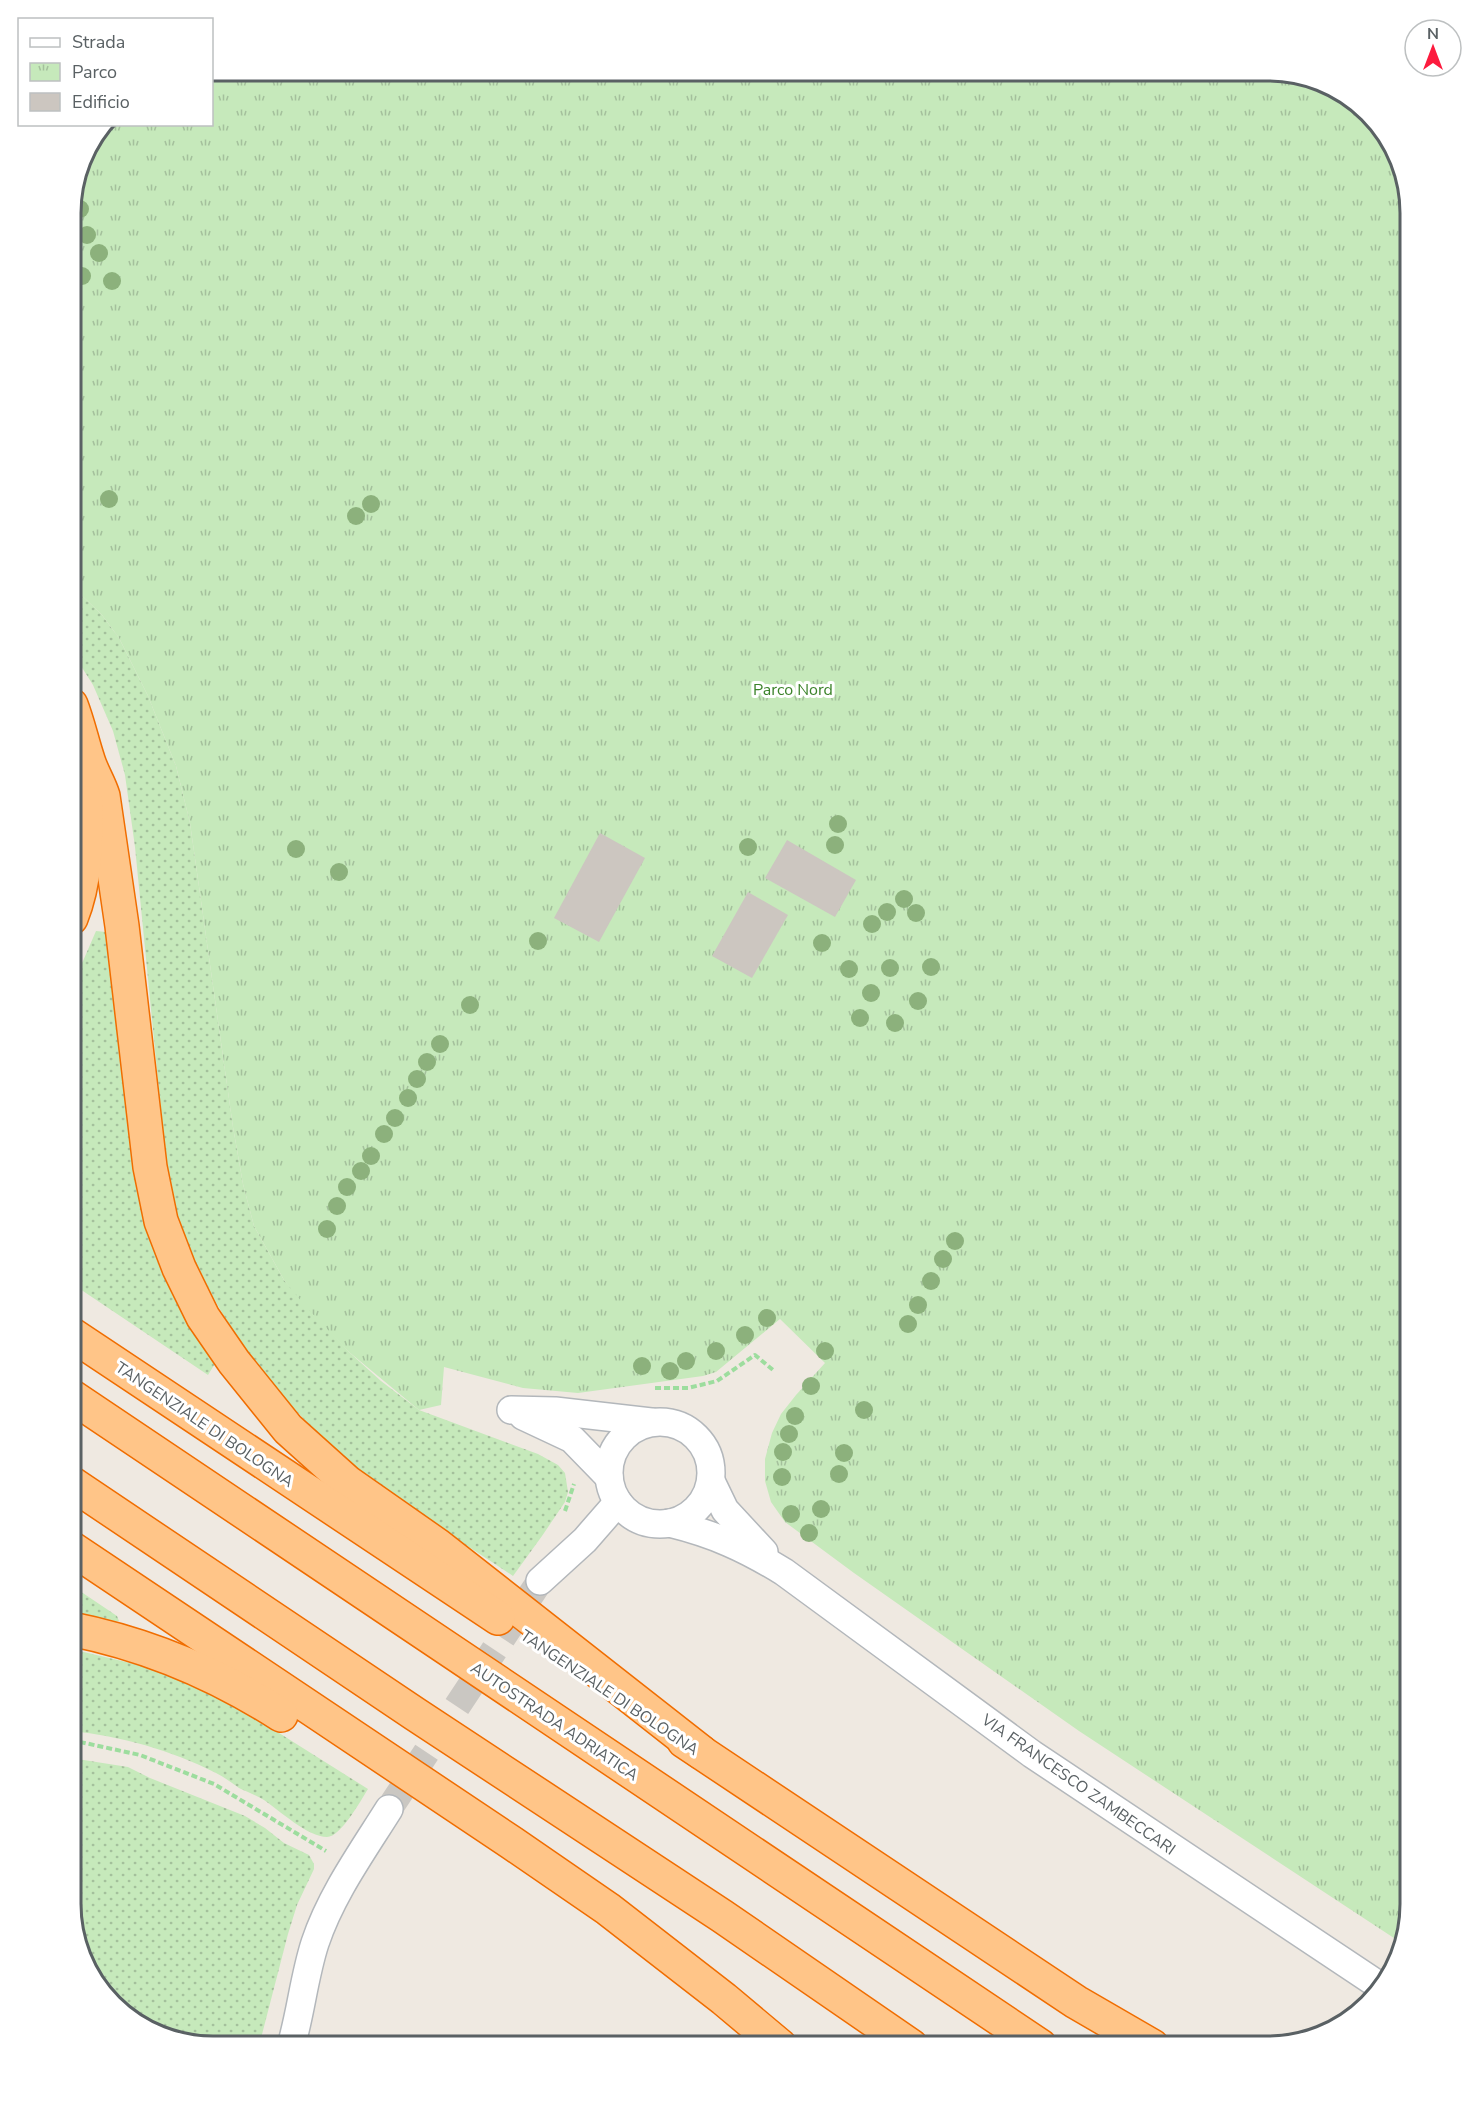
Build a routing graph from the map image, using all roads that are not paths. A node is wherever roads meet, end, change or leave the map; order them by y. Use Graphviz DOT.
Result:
graph roads {
  1 [pos="81,732"];
  2 [pos="88,762"];
  3 [pos="81,884"];
  4 [pos="81,1341"];
  5 [pos="81,1403"];
  6 [pos="651,1422"];
  7 [pos="609,1477"];
  8 [pos="711,1481"];
  9 [pos="81,1490"];
  10 [pos="618,1502"];
  11 [pos="669,1523"];
  12 [pos="81,1555"];
  13 [pos="784,1572"];
  14 [pos="540,1581"];
  15 [pos="81,1632"];
  16 [pos="701,1752"];
  17 [pos="389,1809"];
  18 [pos="512,1843"];
  19 [pos="1374,1982"];
  20 [pos="293,2036"];
  21 [pos="768,2036"];
  22 [pos="896,2036"];
  23 [pos="1025,2036"];
  24 [pos="1135,2036"];
  1 -- 2 [label="highway"];
  2 -- 3 [label="highway"];
  2 -- 16 [label="highway"];
  4 -- 16 [label="highway, TANGENZIALE DI BOLOGNA"];
  5 -- 23 [label="highway, AUTOSTRADA ADRIATICA"];
  6 -- 7 [label="street"];
  6 -- 7 [label="street"];
  6 -- 8 [label="street"];
  7 -- 10 [label="street"];
  8 -- 11 [label="street"];
  8 -- 13 [label="street"];
  9 -- 22 [label="highway"];
  10 -- 11 [label="street"];
  10 -- 14 [label="street"];
  11 -- 13 [label="street"];
  12 -- 18 [label="highway"];
  13 -- 19 [label="street, VIA FRANCESCO ZAMBECCARI"];
  15 -- 18 [label="highway"];
  16 -- 24 [label="highway, TANGENZIALE DI BOLOGNA"];
  17 -- 20 [label="street"];
  18 -- 21 [label="highway"];
}
